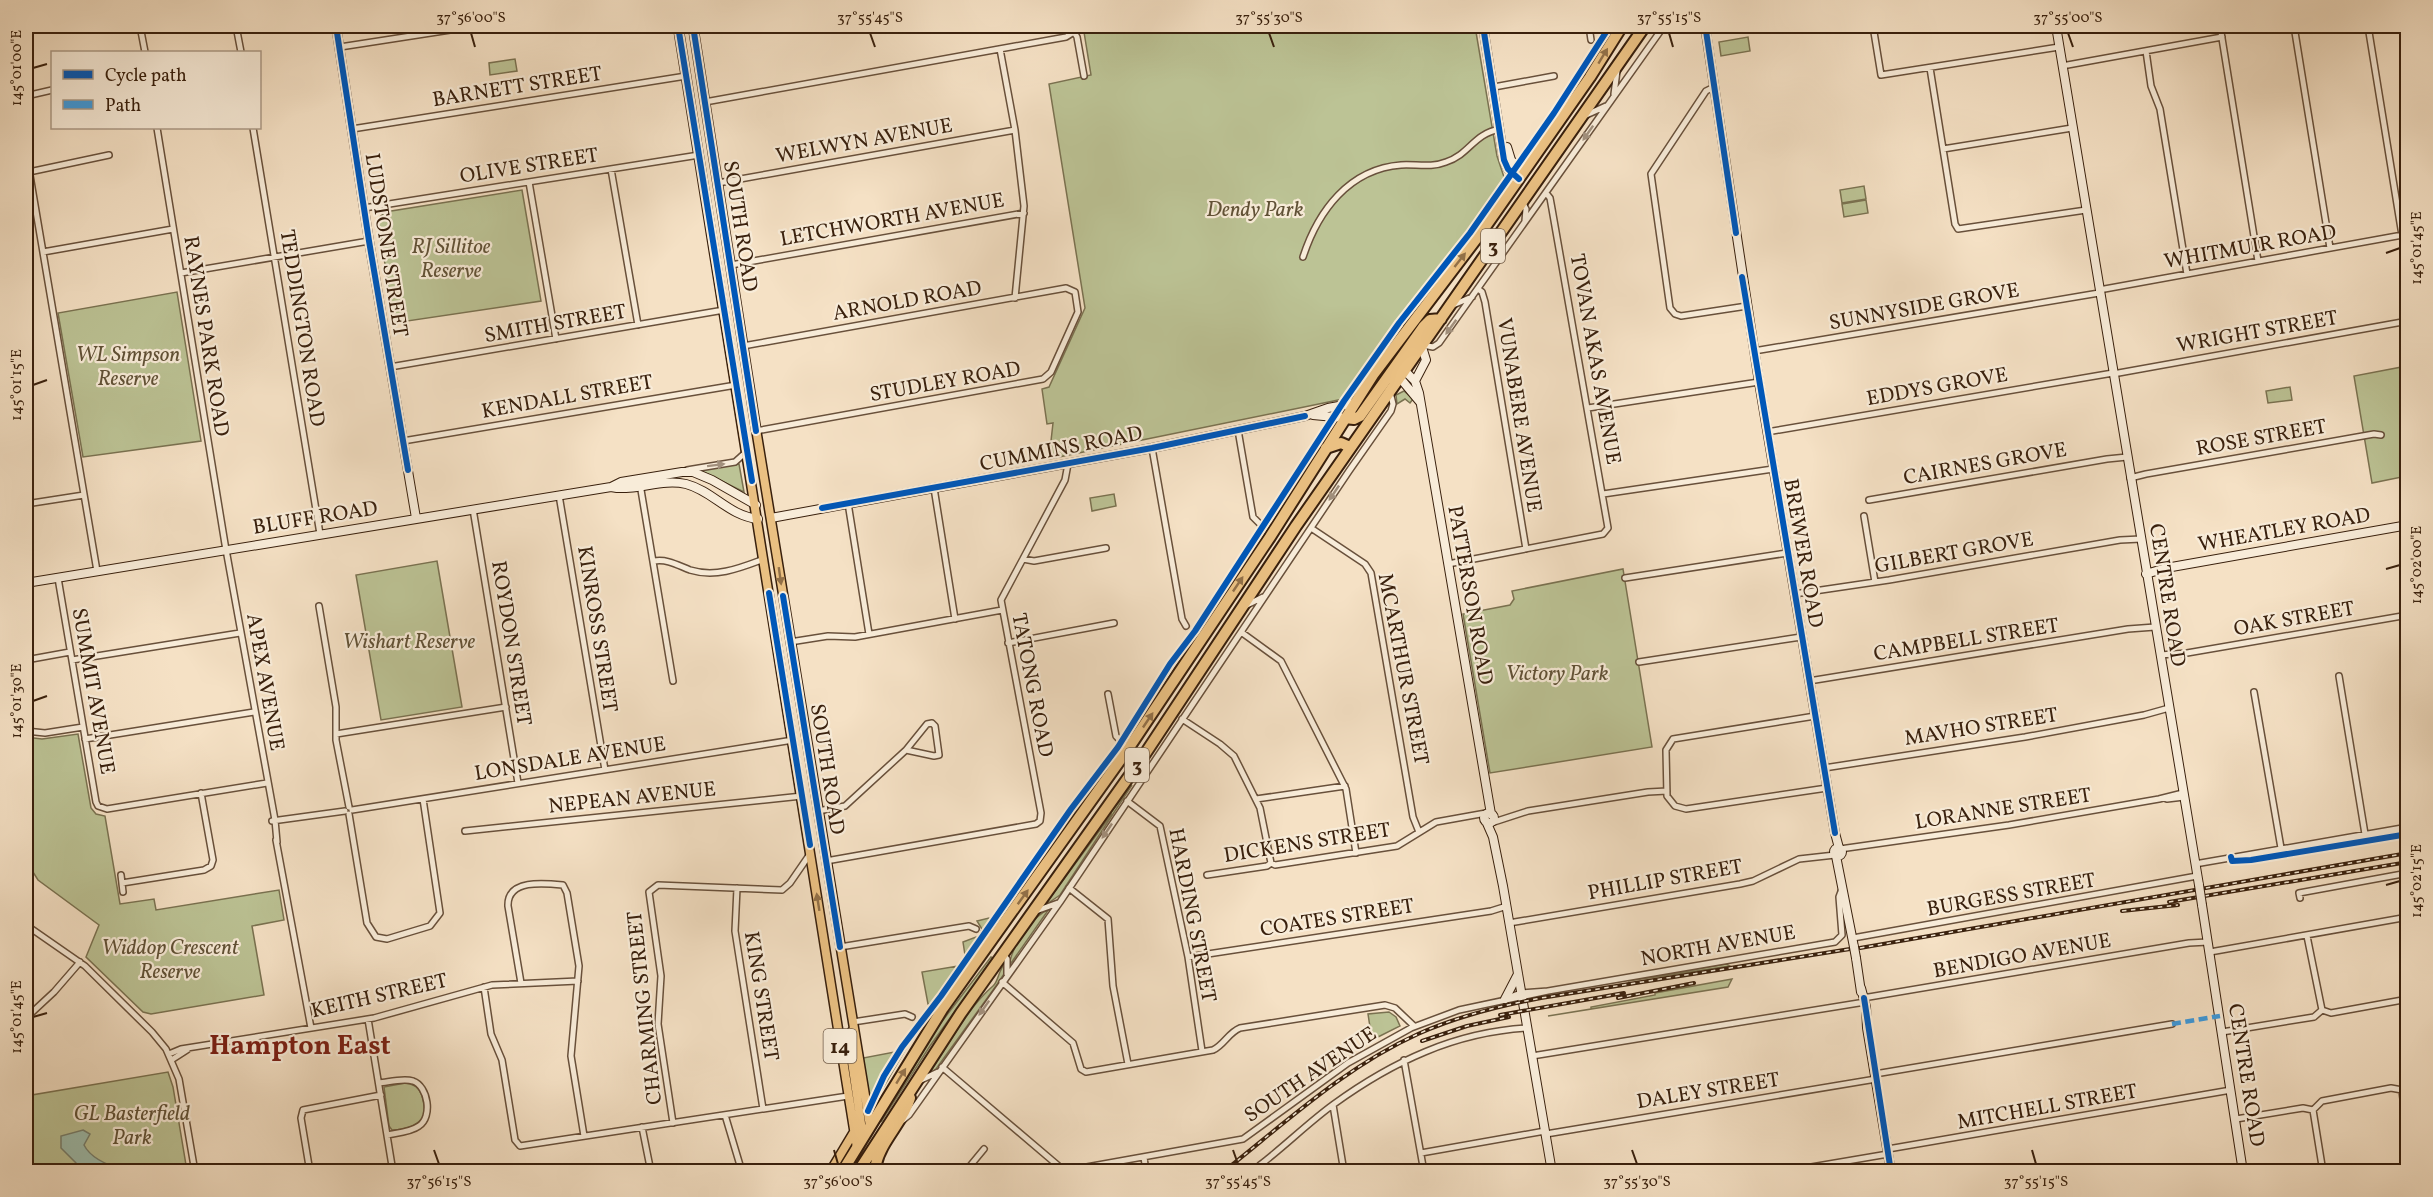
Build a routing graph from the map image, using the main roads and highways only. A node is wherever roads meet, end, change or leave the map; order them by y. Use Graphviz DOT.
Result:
graph roads {
  1 [pos="678,26"];
  2 [pos="693,26"];
  3 [pos="1646,26"];
  4 [pos="1621,28"];
  5 [pos="1543,146"];
  6 [pos="1559,150"];
  7 [pos="713,153"];
  8 [pos="699,155"];
  9 [pos="1521,176"];
  10 [pos="1535,185"];
  11 [pos="1523,203"];
  12 [pos="1499,207"];
  13 [pos="1441,319"];
  14 [pos="1386,356"];
  15 [pos="1399,370"];
  16 [pos="749,383"];
  17 [pos="736,385"];
  18 [pos="1345,418"];
  19 [pos="1350,447"];
  20 [pos="1326,448"];
  21 [pos="762,465"];
  22 [pos="749,467"];
  23 [pos="756,505"];
  24 [pos="773,515"];
  25 [pos="758,519"];
  26 [pos="1206,633"];
  27 [pos="1219,642"];
  28 [pos="806,738"];
  29 [pos="793,740"];
  30 [pos="989,944"];
  31 [pos="840,947"];
  32 [pos="825,950"];
  33 [pos="1003,954"];
  34 [pos="853,1023"];
  35 [pos="846,1053"];
  36 [pos="913,1085"];
  37 [pos="856,1088"];
  38 [pos="848,1096"];
  39 [pos="870,1126"];
  40 [pos="859,1135"];
  41 [pos="874,1146"];
  42 [pos="857,1148"];
  43 [pos="867,1168"];
  44 [pos="830,1172"];
  45 [pos="842,1172"];
  1 -- 8 [label="main road, SOUTH ROAD / 14"];
  2 -- 7 [label="main road, SOUTH ROAD / 14"];
  3 -- 6 [label="highway, 3"];
  5 -- 4 [label="highway, 3, one-way"];
  5 -- 6 [label="highway"];
  5 -- 9 [label="highway, 3"];
  6 -- 10 [label="highway, 3"];
  7 -- 8 [label="main road"];
  7 -- 16 [label="main road, SOUTH ROAD / 14"];
  8 -- 17 [label="main road, SOUTH ROAD / 14"];
  9 -- 10 [label="highway"];
  9 -- 12 [label="highway, 3"];
  10 -- 11 [label="highway, 3"];
  11 -- 12 [label="highway"];
  11 -- 13 [label="highway, 3"];
  14 -- 12 [label="highway, 3, one-way"];
  13 -- 15 [label="highway, 3"];
  13 -- 15 [label="highway"];
  14 -- 15 [label="highway"];
  14 -- 18 [label="highway, 3"];
  15 -- 18 [label="highway"];
  15 -- 19 [label="highway, 3"];
  16 -- 17 [label="main road"];
  16 -- 21 [label="main road, SOUTH ROAD / 14"];
  17 -- 22 [label="main road, SOUTH ROAD / 14"];
  18 -- 20 [label="highway, 3"];
  19 -- 20 [label="highway"];
  19 -- 27 [label="highway, 3"];
  26 -- 20 [label="highway, 3, one-way"];
  21 -- 22 [label="main road"];
  21 -- 24 [label="main road, SOUTH ROAD / 14"];
  22 -- 23 [label="main road, SOUTH ROAD / 14"];
  23 -- 24 [label="main road"];
  23 -- 25 [label="main road, SOUTH ROAD / 14"];
  24 -- 25 [label="main road"];
  24 -- 28 [label="main road, SOUTH ROAD / 14, one-way"];
  25 -- 29 [label="main road, SOUTH ROAD / 14"];
  26 -- 27 [label="highway"];
  30 -- 26 [label="highway, 3, one-way"];
  27 -- 33 [label="highway, 3"];
  28 -- 29 [label="main road"];
  28 -- 31 [label="main road, SOUTH ROAD / 14"];
  32 -- 29 [label="main road, SOUTH ROAD / 14, one-way"];
  30 -- 33 [label="highway"];
  39 -- 30 [label="highway, 3, one-way"];
  31 -- 32 [label="main road"];
  31 -- 34 [label="main road, SOUTH ROAD / 14"];
  32 -- 35 [label="main road, SOUTH ROAD / 14"];
  33 -- 36 [label="highway, 3"];
  34 -- 35 [label="main road"];
  34 -- 39 [label="main road, SOUTH ROAD / 14"];
  35 -- 37 [label="main road"];
  35 -- 38 [label="main road, SOUTH ROAD / 14"];
  36 -- 41 [label="highway, 3"];
  36 -- 43 [label="highway"];
  37 -- 38 [label="main road"];
  37 -- 40 [label="main road"];
  38 -- 40 [label="main road, SOUTH ROAD / 14"];
  39 -- 40 [label="highway, 3"];
  39 -- 41 [label="highway, SOUTH ROAD / 14"];
  40 -- 42 [label="highway, 3"];
  40 -- 43 [label="highway"];
  40 -- 44 [label="main road"];
  41 -- 43 [label="highway, 3"];
  42 -- 43 [label="highway"];
  42 -- 45 [label="highway, 3"];
}
